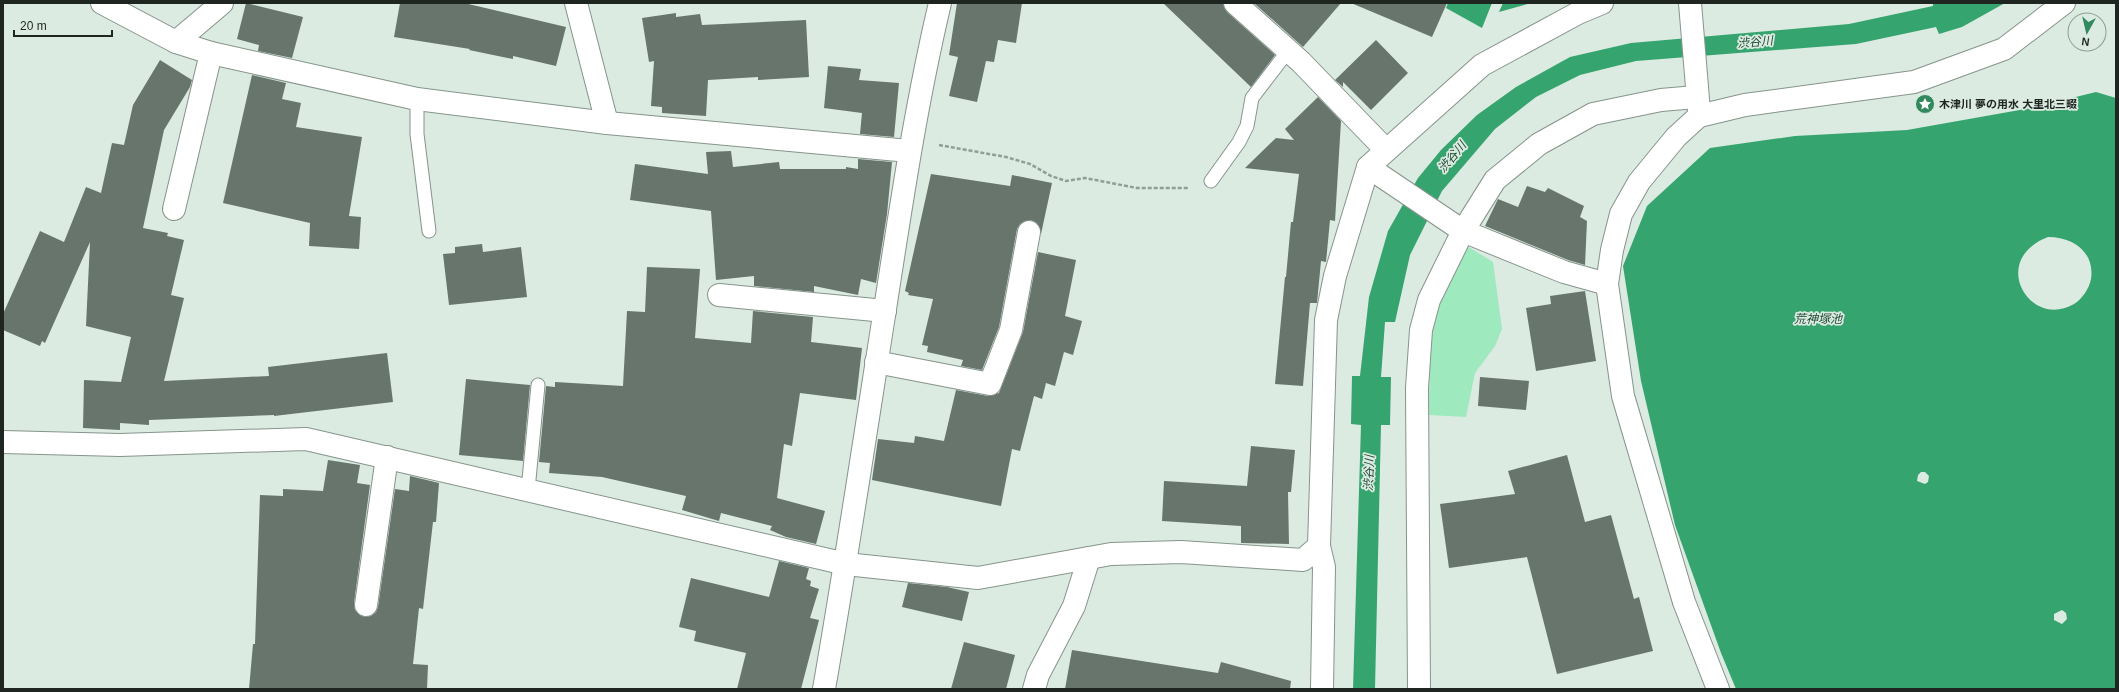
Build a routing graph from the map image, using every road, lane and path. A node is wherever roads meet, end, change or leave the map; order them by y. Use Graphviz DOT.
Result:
graph roads {
  1 [pos="102,3"];
  2 [pos="222,3"];
  3 [pos="576,3"];
  4 [pos="940,3"];
  5 [pos="1235,3"];
  6 [pos="1602,3"];
  7 [pos="2064,3"];
  8 [pos="1690,6"];
  9 [pos="176,42"];
  10 [pos="1288,50"];
  11 [pos="211,53"];
  12 [pos="417,99"];
  13 [pos="1697,99"];
  14 [pos="607,123"];
  15 [pos="910,146"];
  16 [pos="1386,150"];
  17 [pos="1376,172"];
  18 [pos="1211,181"];
  19 [pos="174,209"];
  20 [pos="1457,226"];
  21 [pos="429,231"];
  22 [pos="1029,232"];
  23 [pos="1607,284"];
  24 [pos="719,295"];
  25 [pos="885,311"];
  26 [pos="876,362"];
  27 [pos="538,385"];
  28 [pos="3,442"];
  29 [pos="387,457"];
  30 [pos="528,490"];
  31 [pos="1319,546"];
  32 [pos="1089,558"];
  33 [pos="846,564"];
  34 [pos="366,605"];
  35 [pos="824,689"];
  36 [pos="1034,689"];
  37 [pos="1322,689"];
  38 [pos="1419,689"];
  39 [pos="1718,689"];
  1 -- 9 [label="street"];
  2 -- 9 [label="street"];
  3 -- 14 [label="street"];
  4 -- 15 [label="street"];
  5 -- 10 [label="street"];
  6 -- 16 [label="street"];
  7 -- 13 [label="street"];
  8 -- 13 [label="street"];
  9 -- 11 [label="street"];
  10 -- 16 [label="street"];
  10 -- 18 [label="lane"];
  11 -- 12 [label="street"];
  11 -- 19 [label="street"];
  12 -- 14 [label="street"];
  12 -- 21 [label="lane"];
  13 -- 20 [label="street"];
  13 -- 23 [label="street"];
  14 -- 15 [label="street"];
  15 -- 18 [label="path"];
  15 -- 25 [label="street"];
  16 -- 17 [label="street"];
  17 -- 20 [label="street"];
  17 -- 31 [label="street"];
  20 -- 23 [label="street"];
  20 -- 38 [label="street"];
  22 -- 26 [label="street"];
  23 -- 39 [label="street"];
  24 -- 25 [label="street"];
  25 -- 26 [label="street"];
  26 -- 33 [label="street"];
  27 -- 30 [label="lane"];
  28 -- 29 [label="street"];
  29 -- 30 [label="street"];
  29 -- 34 [label="street"];
  30 -- 33 [label="street"];
  31 -- 32 [label="street"];
  31 -- 37 [label="street"];
  32 -- 33 [label="street"];
  32 -- 36 [label="street"];
  33 -- 35 [label="street"];
}
